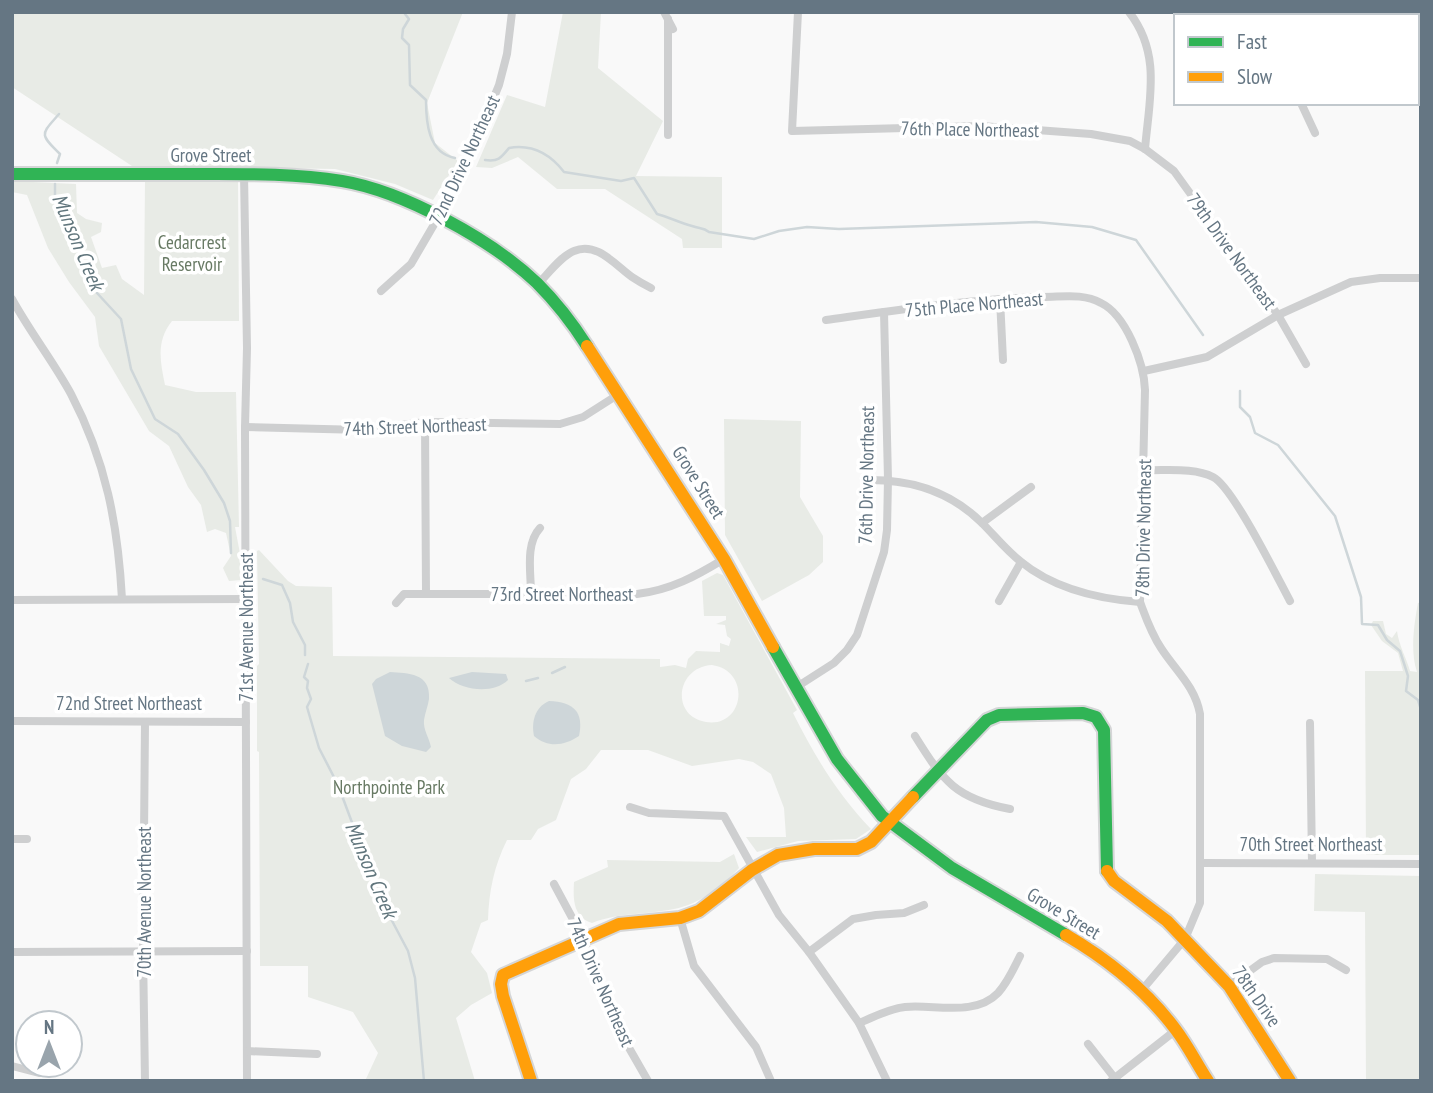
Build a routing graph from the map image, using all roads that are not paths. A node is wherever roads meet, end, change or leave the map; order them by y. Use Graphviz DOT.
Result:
graph roads {
  1 [pos="512,12"];
  2 [pos="799,12"];
  3 [pos="1129,12"];
  4 [pos="666,16"];
  5 [pos="673,29"];
  6 [pos="1302,105"];
  7 [pos="1315,133"];
  8 [pos="668,135"];
  9 [pos="1145,149"];
  10 [pos="12,174"];
  11 [pos="244,174"];
  12 [pos="439,216"];
  13 [pos="1421,278"];
  14 [pos="538,285"];
  15 [pos="651,288"];
  16 [pos="382,291"];
  17 [pos="12,299"];
  18 [pos="1000,299"];
  19 [pos="884,312"];
  20 [pos="1278,315"];
  21 [pos="1116,316"];
  22 [pos="826,320"];
  23 [pos="1003,360"];
  24 [pos="1306,364"];
  25 [pos="1144,371"];
  26 [pos="619,394"];
  27 [pos="425,422"];
  28 [pos="245,427"];
  29 [pos="1143,470"];
  30 [pos="888,479"];
  31 [pos="866,480"];
  32 [pos="1031,487"];
  33 [pos="982,523"];
  34 [pos="540,528"];
  35 [pos="724,559"];
  36 [pos="1021,562"];
  37 [pos="426,593"];
  38 [pos="531,594"];
  39 [pos="122,599"];
  40 [pos="246,599"];
  41 [pos="12,600"];
  42 [pos="999,601"];
  43 [pos="1290,601"];
  44 [pos="1140,602"];
  45 [pos="396,603"];
  46 [pos="794,688"];
  47 [pos="12,721"];
  48 [pos="246,722"];
  49 [pos="145,723"];
  50 [pos="1310,723"];
  51 [pos="915,736"];
  52 [pos="937,772"];
  53 [pos="630,807"];
  54 [pos="1010,808"];
  55 [pos="890,824"];
  56 [pos="12,839"];
  57 [pos="27,839"];
  58 [pos="1202,863"];
  59 [pos="1312,863"];
  60 [pos="1421,864"];
  61 [pos="752,870"];
  62 [pos="554,884"];
  63 [pos="924,905"];
  64 [pos="680,918"];
  65 [pos="583,938"];
  66 [pos="1185,939"];
  67 [pos="12,951"];
  68 [pos="143,951"];
  69 [pos="247,951"];
  70 [pos="809,952"];
  71 [pos="1020,956"];
  72 [pos="1346,970"];
  73 [pos="1229,986"];
  74 [pos="1142,990"];
  75 [pos="859,1023"];
  76 [pos="1177,1030"];
  77 [pos="1088,1044"];
  78 [pos="247,1051"];
  79 [pos="317,1054"];
  80 [pos="1114,1080"];
  81 [pos="145,1081"];
  82 [pos="247,1081"];
  83 [pos="531,1081"];
  84 [pos="648,1081"];
  85 [pos="771,1081"];
  86 [pos="887,1081"];
  87 [pos="1208,1081"];
  88 [pos="1290,1081"];
  1 -- 12 [label="street, 72nd Drive Northeast"];
  2 -- 9 [label="street, 76th Place Northeast"];
  3 -- 9 [label="street"];
  4 -- 5 [label="street"];
  4 -- 8 [label="street"];
  6 -- 7 [label="street"];
  9 -- 20 [label="street, 79th Drive Northeast"];
  10 -- 11 [label="street, Grove Street"];
  11 -- 12 [label="street, Grove Street"];
  11 -- 28 [label="street, 71st Avenue Northeast"];
  12 -- 14 [label="street, Grove Street"];
  12 -- 16 [label="street, 72nd Drive Northeast"];
  13 -- 20 [label="street"];
  14 -- 15 [label="street"];
  14 -- 26 [label="street, Grove Street"];
  17 -- 39 [label="street"];
  18 -- 19 [label="street, 75th Place Northeast"];
  18 -- 21 [label="street, 75th Place Northeast"];
  18 -- 23 [label="street"];
  19 -- 22 [label="street, 75th Place Northeast"];
  19 -- 30 [label="street, 76th Drive Northeast"];
  20 -- 24 [label="street, 79th Drive Northeast"];
  20 -- 25 [label="street"];
  21 -- 25 [label="street, 78th Drive Northeast"];
  25 -- 29 [label="street, 78th Drive Northeast"];
  26 -- 27 [label="street, 74th Street Northeast"];
  26 -- 35 [label="street, Grove Street"];
  27 -- 28 [label="street, 74th Street Northeast"];
  27 -- 37 [label="street"];
  28 -- 40 [label="street, 71st Avenue Northeast"];
  29 -- 43 [label="street"];
  29 -- 44 [label="street, 78th Drive Northeast"];
  30 -- 31 [label="street"];
  30 -- 33 [label="street"];
  30 -- 46 [label="street, 76th Drive Northeast"];
  32 -- 33 [label="street"];
  33 -- 36 [label="street"];
  34 -- 38 [label="street"];
  35 -- 38 [label="street, 73rd Street Northeast"];
  35 -- 46 [label="street, Grove Street"];
  36 -- 42 [label="street"];
  36 -- 44 [label="street"];
  37 -- 38 [label="street, 73rd Street Northeast"];
  37 -- 45 [label="street, 73rd Street Northeast"];
  39 -- 40 [label="street"];
  39 -- 41 [label="street"];
  40 -- 48 [label="street, 71st Avenue Northeast"];
  44 -- 58 [label="street, 78th Drive Northeast"];
  46 -- 55 [label="street, Grove Street"];
  47 -- 49 [label="street, 72nd Street Northeast"];
  48 -- 49 [label="street, 72nd Street Northeast"];
  48 -- 69 [label="street, 71st Avenue Northeast"];
  49 -- 68 [label="street, 70th Avenue Northeast"];
  50 -- 59 [label="street"];
  51 -- 52 [label="street"];
  52 -- 54 [label="street"];
  52 -- 55 [label="street"];
  52 -- 66 [label="street, 78th Drive"];
  53 -- 61 [label="street"];
  55 -- 61 [label="street"];
  55 -- 74 [label="street, Grove Street"];
  56 -- 57 [label="street"];
  58 -- 59 [label="street, 70th Street Northeast"];
  58 -- 66 [label="street, 78th Drive Northeast"];
  59 -- 60 [label="street, 70th Street Northeast"];
  61 -- 64 [label="street"];
  61 -- 70 [label="street"];
  62 -- 65 [label="street, 74th Drive Northeast"];
  63 -- 70 [label="street"];
  64 -- 65 [label="street"];
  64 -- 85 [label="street"];
  65 -- 83 [label="street"];
  65 -- 84 [label="street, 74th Drive Northeast"];
  66 -- 73 [label="street, 78th Drive"];
  66 -- 74 [label="street, 78th Drive Northeast"];
  67 -- 68 [label="street"];
  68 -- 69 [label="street"];
  68 -- 81 [label="street, 70th Avenue Northeast"];
  69 -- 78 [label="street, 71st Avenue Northeast"];
  70 -- 75 [label="street"];
  71 -- 75 [label="street"];
  72 -- 73 [label="street"];
  73 -- 88 [label="street, 78th Drive"];
  74 -- 76 [label="street, Grove Street"];
  75 -- 86 [label="street"];
  76 -- 80 [label="street"];
  76 -- 87 [label="street, Grove Street"];
  77 -- 80 [label="street"];
  78 -- 79 [label="street"];
  78 -- 82 [label="street, 71st Avenue Northeast"];
}
